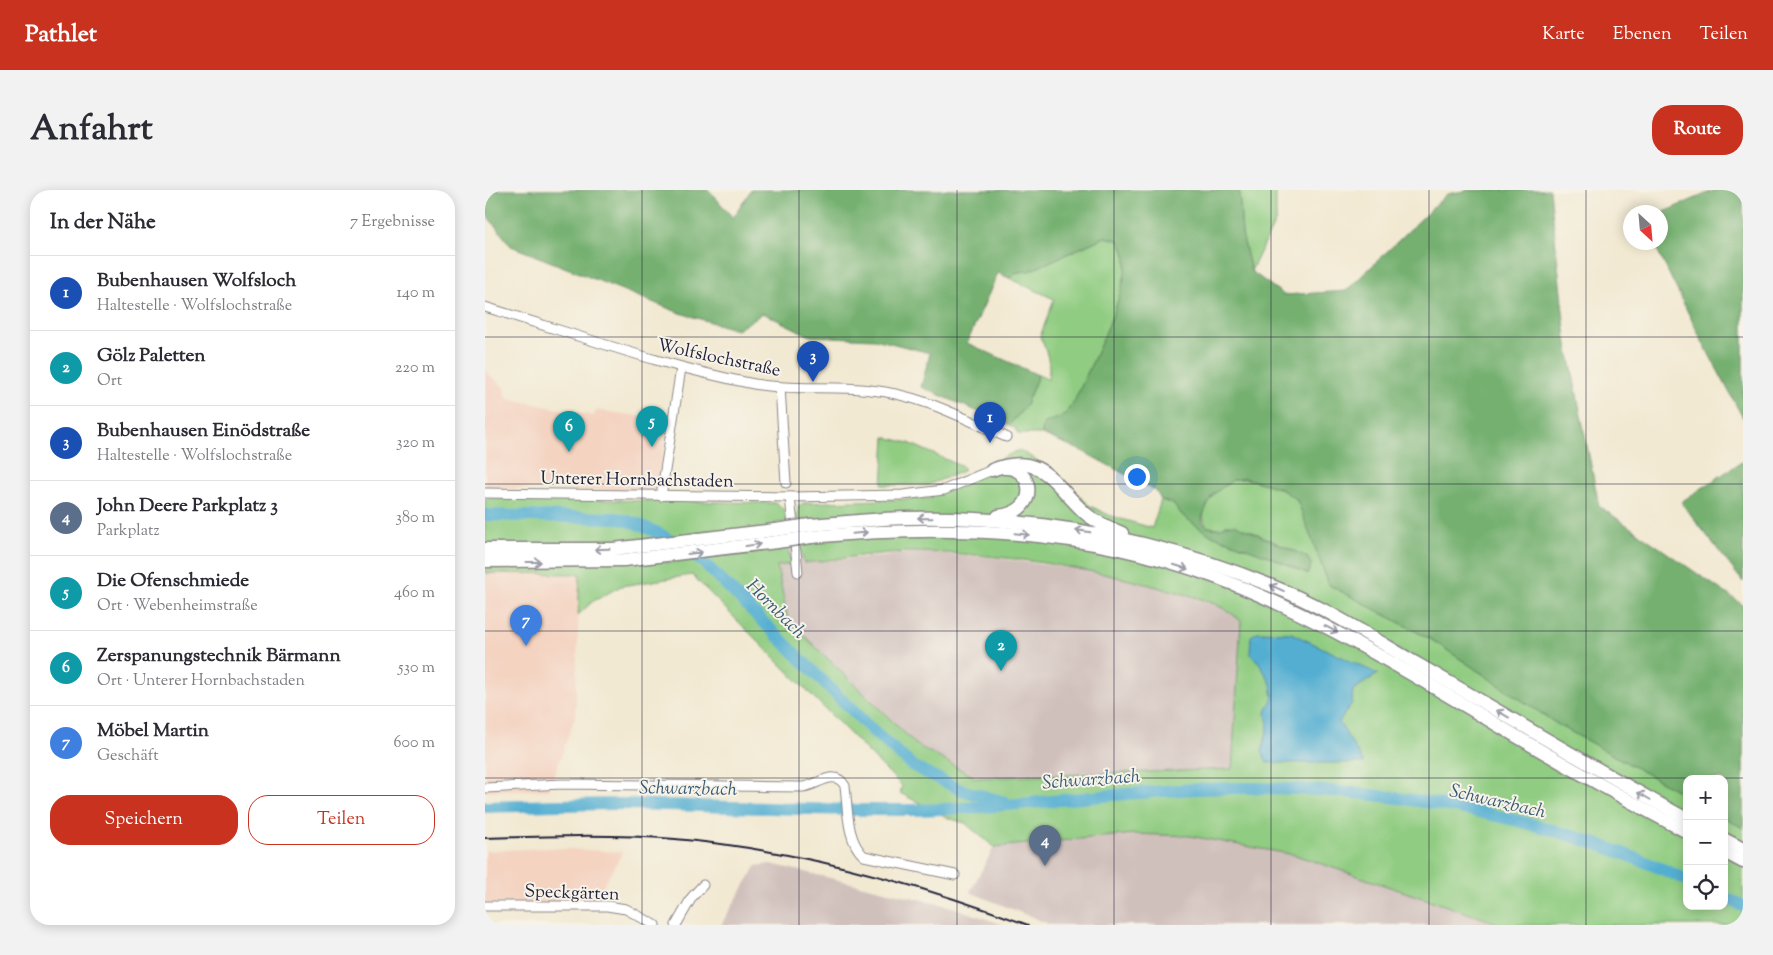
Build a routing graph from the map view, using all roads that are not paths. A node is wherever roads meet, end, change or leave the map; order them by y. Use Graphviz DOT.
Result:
graph roads {
  1 [pos="485,307"];
  2 [pos="681,368"];
  3 [pos="780,387"];
  4 [pos="1006,437"];
  5 [pos="992,470"];
  6 [pos="786,483"];
  7 [pos="485,493"];
  8 [pos="661,496"];
  9 [pos="790,497"];
  10 [pos="973,519"];
  11 [pos="811,531"];
  12 [pos="776,536"];
  13 [pos="1148,544"];
  14 [pos="485,549"];
  15 [pos="485,561"];
  16 [pos="798,572"];
  17 [pos="485,788"];
  18 [pos="1683,817"];
  19 [pos="1683,830"];
  20 [pos="1728,841"];
  21 [pos="1743,849"];
  22 [pos="1728,854"];
  23 [pos="1743,862"];
  24 [pos="955,875"];
  25 [pos="703,884"];
  26 [pos="485,906"];
  27 [pos="655,925"];
  28 [pos="676,925"];
  1 -- 2 [label="street, Wolfslochstraße"];
  2 -- 3 [label="street, Wolfslochstraße"];
  2 -- 8 [label="street"];
  3 -- 4 [label="street, Wolfslochstraße"];
  3 -- 6 [label="street"];
  5 -- 9 [label="street, Unterer Hornbachstaden"];
  5 -- 10 [label="highway"];
  5 -- 13 [label="highway"];
  7 -- 8 [label="street, Unterer Hornbachstaden"];
  8 -- 9 [label="street, Unterer Hornbachstaden"];
  9 -- 16 [label="street"];
  10 -- 11 [label="highway, one-way"];
  13 -- 10 [label="highway, one-way"];
  11 -- 12 [label="highway, bridge"];
  11 -- 19 [label="highway, one-way"];
  12 -- 14 [label="highway, one-way"];
  15 -- 12 [label="highway, one-way"];
  18 -- 13 [label="highway, one-way"];
  17 -- 24 [label="street"];
  20 -- 21 [label="highway"];
  22 -- 23 [label="highway"];
  25 -- 28 [label="street"];
  26 -- 27 [label="street, Speckgärten"];
}
